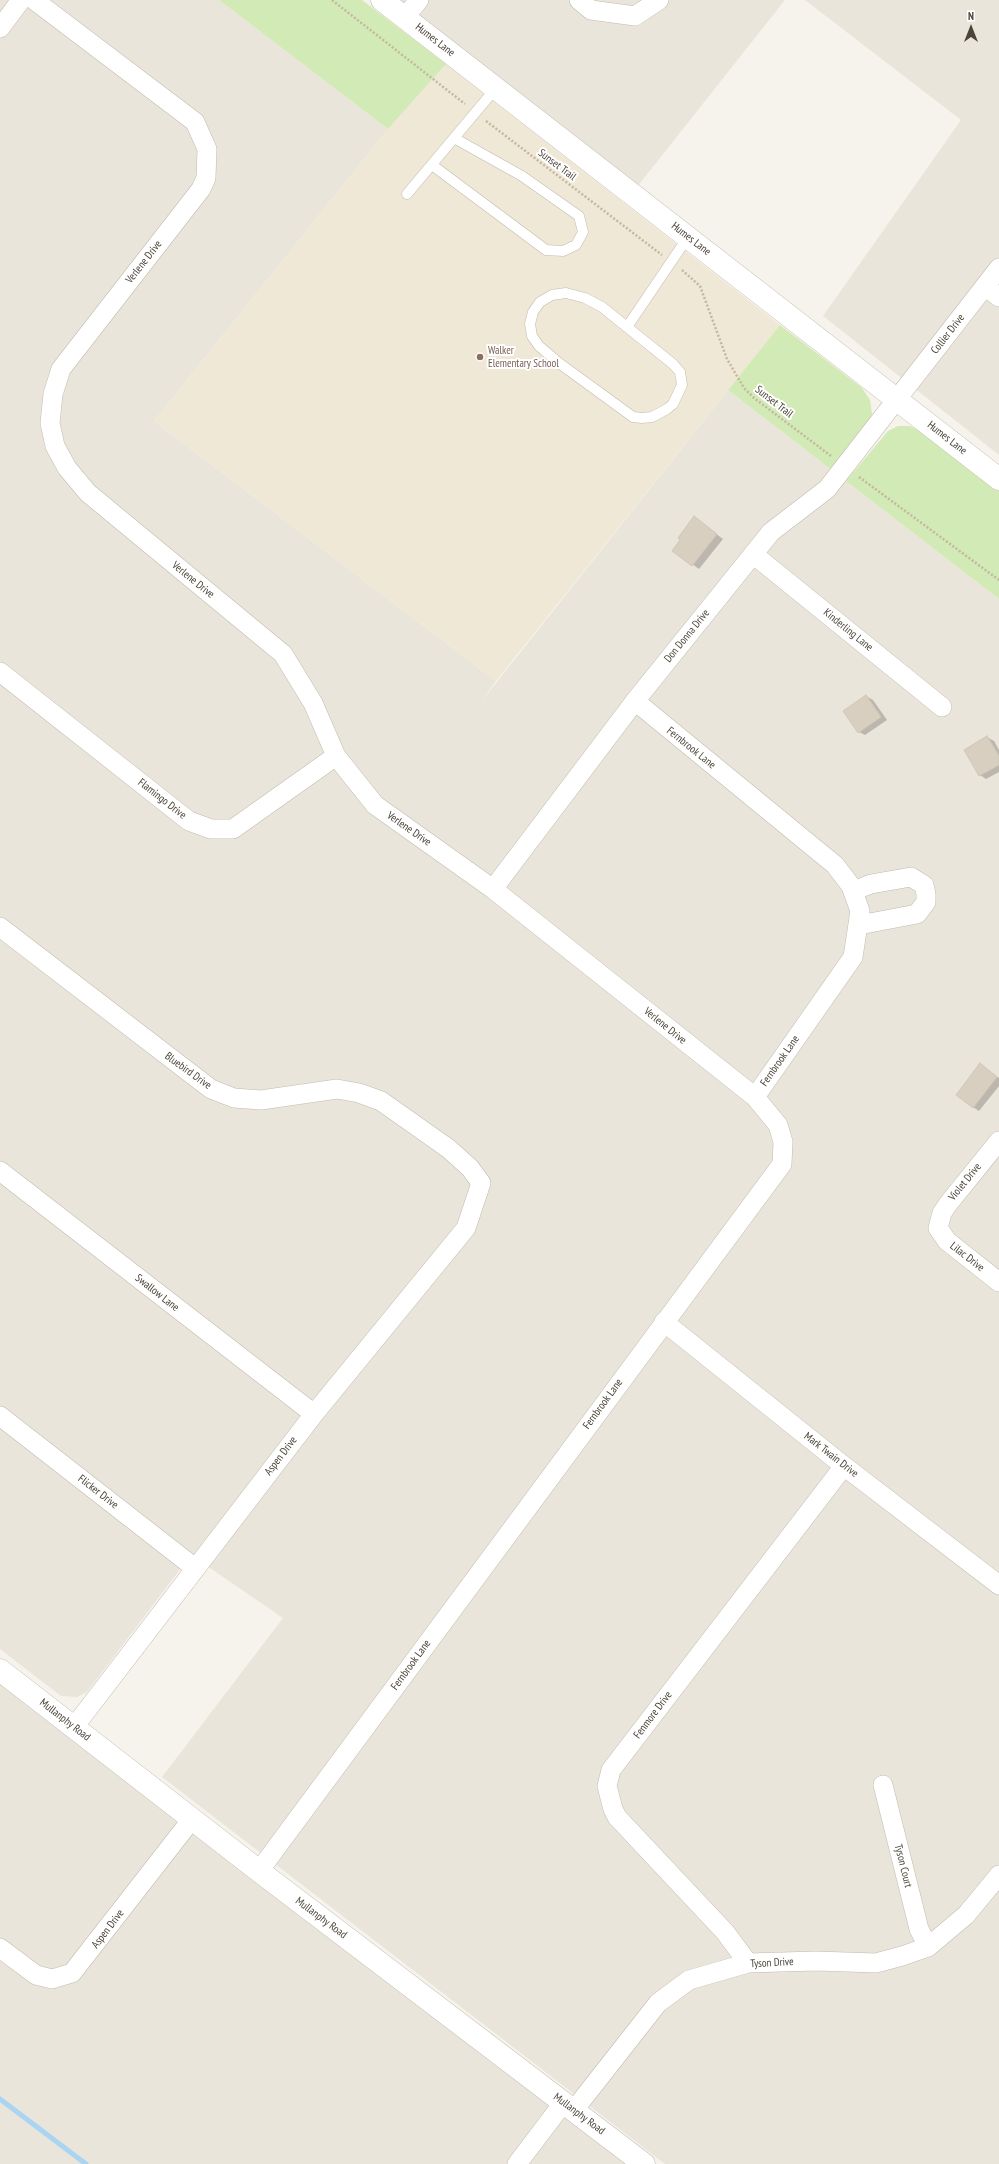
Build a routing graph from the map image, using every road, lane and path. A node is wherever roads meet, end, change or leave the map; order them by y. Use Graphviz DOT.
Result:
graph roads {
  1 [pos="21,0"];
  2 [pos="34,0"];
  3 [pos="332,0"];
  4 [pos="382,0"];
  5 [pos="419,0"];
  6 [pos="578,0"];
  7 [pos="659,0"];
  8 [pos="405,17"];
  9 [pos="0,28"];
  10 [pos="496,88"];
  11 [pos="466,106"];
  12 [pos="485,120"];
  13 [pos="454,138"];
  14 [pos="432,165"];
  15 [pos="406,194"];
  16 [pos="688,237"];
  17 [pos="657,251"];
  18 [pos="999,268"];
  19 [pos="691,277"];
  20 [pos="992,291"];
  21 [pos="627,327"];
  22 [pos="898,400"];
  23 [pos="837,460"];
  24 [pos="854,474"];
  25 [pos="999,479"];
  26 [pos="753,554"];
  27 [pos="999,580"];
  28 [pos="0,672"];
  29 [pos="634,701"];
  30 [pos="942,707"];
  31 [pos="336,756"];
  32 [pos="493,889"];
  33 [pos="853,891"];
  34 [pos="859,925"];
  35 [pos="0,927"];
  36 [pos="755,1097"];
  37 [pos="999,1141"];
  38 [pos="0,1171"];
  39 [pos="480,1183"];
  40 [pos="938,1228"];
  41 [pos="999,1282"];
  42 [pos="664,1322"];
  43 [pos="314,1414"];
  44 [pos="0,1416"];
  45 [pos="844,1466"];
  46 [pos="196,1568"];
  47 [pos="999,1585"];
  48 [pos="0,1670"];
  49 [pos="74,1727"];
  50 [pos="883,1785"];
  51 [pos="192,1819"];
  52 [pos="259,1870"];
  53 [pos="999,1875"];
  54 [pos="928,1947"];
  55 [pos="0,1948"];
  56 [pos="748,1963"];
  57 [pos="569,2106"];
  58 [pos="517,2164"];
  59 [pos="644,2164"];
  1 -- 9 [label="street"];
  2 -- 31 [label="street, Verlene Drive"];
  3 -- 11 [label="path"];
  4 -- 8 [label="street, Humes Lane"];
  5 -- 8 [label="street"];
  6 -- 7 [label="street"];
  8 -- 10 [label="street, Humes Lane"];
  10 -- 13 [label="lane"];
  10 -- 16 [label="street, Humes Lane"];
  12 -- 17 [label="path, Sunset Trail"];
  13 -- 14 [label="lane"];
  13 -- 14 [label="lane"];
  14 -- 15 [label="lane"];
  16 -- 21 [label="lane"];
  16 -- 22 [label="street, Humes Lane"];
  18 -- 20 [label="street, Collier Drive"];
  19 -- 23 [label="path, Sunset Trail"];
  20 -- 22 [label="street, Collier Drive"];
  21 -- 21 [label="lane"];
  22 -- 25 [label="street, Humes Lane"];
  22 -- 26 [label="street, Don Donna Drive"];
  24 -- 27 [label="path"];
  26 -- 29 [label="street, Don Donna Drive"];
  26 -- 30 [label="street, Kinderling Lane"];
  28 -- 31 [label="street, Flamingo Drive"];
  29 -- 32 [label="street, Don Donna Drive"];
  29 -- 33 [label="street, Fernbrook Lane"];
  31 -- 32 [label="street, Verlene Drive"];
  32 -- 36 [label="street, Verlene Drive"];
  33 -- 34 [label="street, Fernbrook Lane"];
  33 -- 34 [label="street"];
  34 -- 36 [label="street, Fernbrook Lane"];
  35 -- 39 [label="street, Bluebird Drive"];
  36 -- 42 [label="street, Fernbrook Lane"];
  37 -- 40 [label="street, Violet Drive"];
  38 -- 43 [label="street, Swallow Lane"];
  39 -- 43 [label="street, Aspen Drive"];
  40 -- 41 [label="street, Lilac Drive"];
  42 -- 45 [label="street, Mark Twain Drive"];
  42 -- 52 [label="street, Fernbrook Lane"];
  43 -- 46 [label="street, Aspen Drive"];
  44 -- 46 [label="street, Flicker Drive"];
  45 -- 47 [label="street, Mark Twain Drive"];
  45 -- 56 [label="street, Fenmore Drive"];
  46 -- 49 [label="street, Aspen Drive"];
  48 -- 49 [label="street, Mullanphy Road"];
  49 -- 51 [label="street, Mullanphy Road"];
  50 -- 54 [label="street, Tyson Court"];
  51 -- 52 [label="street, Mullanphy Road"];
  51 -- 55 [label="street, Aspen Drive"];
  52 -- 57 [label="street, Mullanphy Road"];
  53 -- 54 [label="street, Tyson Drive"];
  54 -- 56 [label="street, Tyson Drive"];
  56 -- 57 [label="street, Tyson Drive"];
  57 -- 58 [label="street, Tyson Drive"];
  57 -- 59 [label="street, Mullanphy Road"];
}
